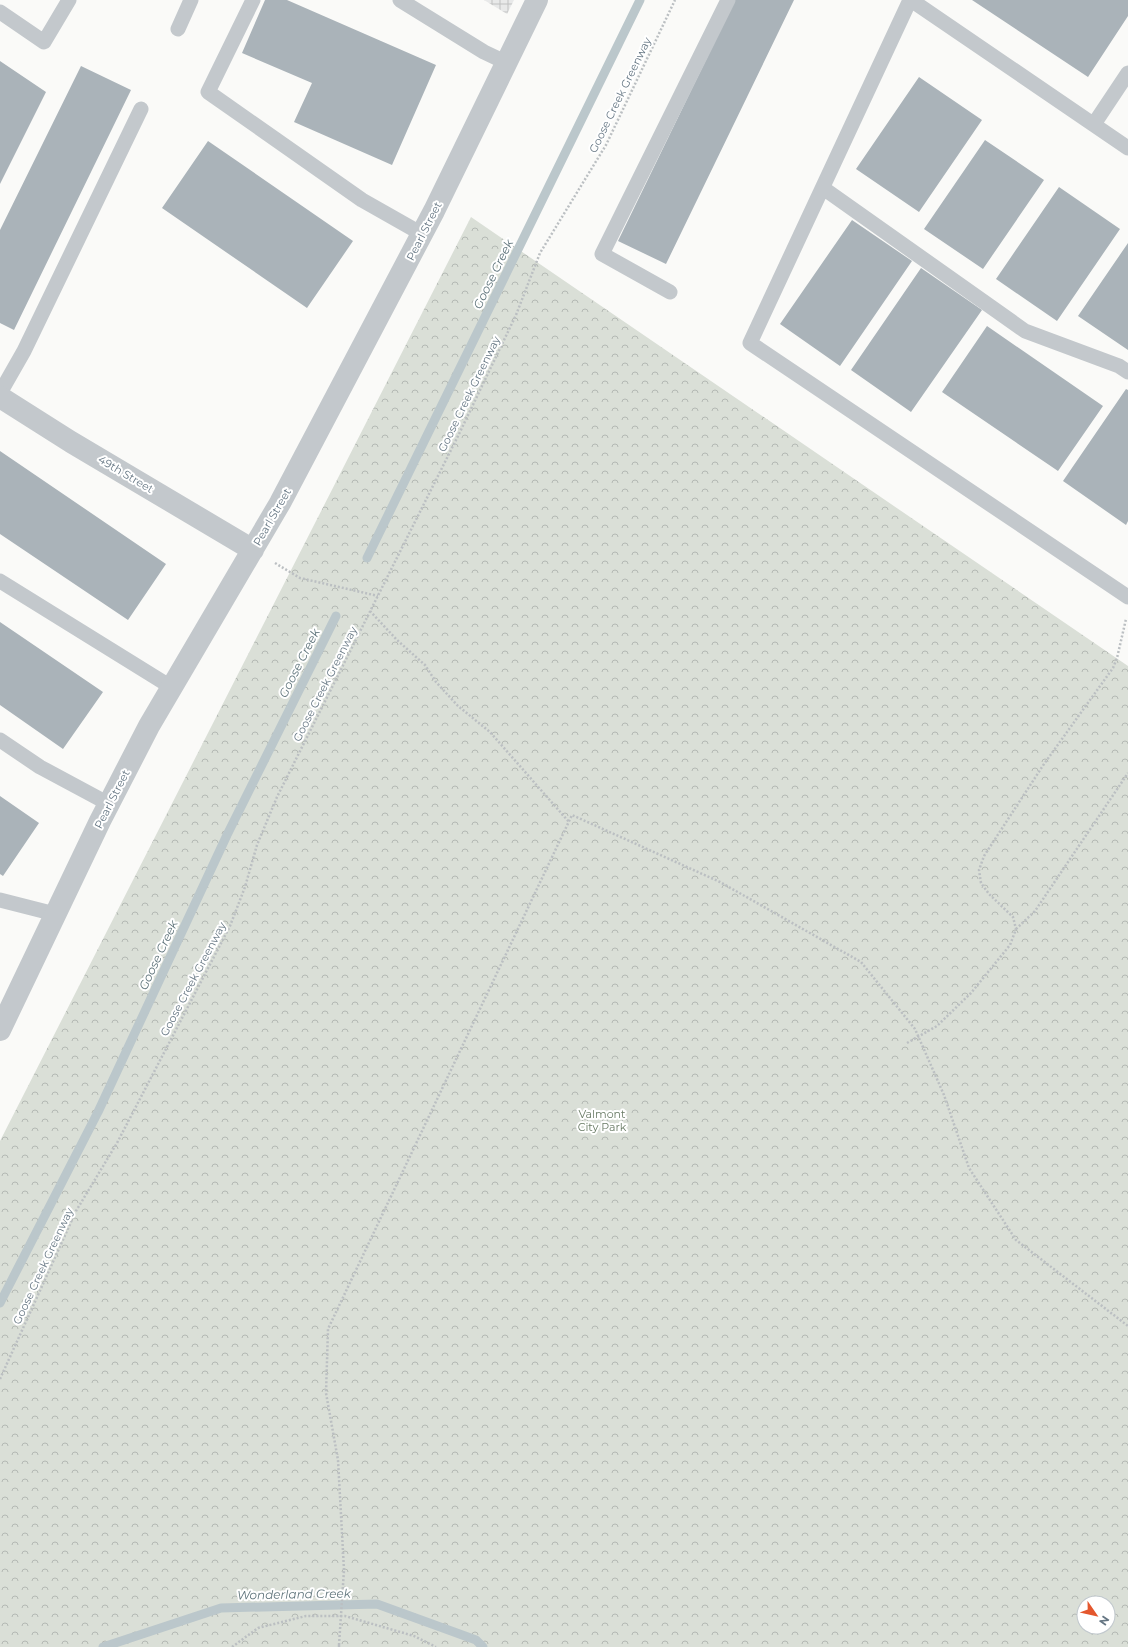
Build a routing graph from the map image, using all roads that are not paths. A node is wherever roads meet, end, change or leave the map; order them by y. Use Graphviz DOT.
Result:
graph roads {
  1 [pos="69,0"];
  2 [pos="191,0"];
  3 [pos="254,0"];
  4 [pos="400,0"];
  5 [pos="537,0"];
  6 [pos="728,0"];
  7 [pos="910,0"];
  8 [pos="0,12"];
  9 [pos="178,28"];
  10 [pos="507,63"];
  11 [pos="1128,73"];
  12 [pos="141,109"];
  13 [pos="1094,124"];
  14 [pos="1128,148"];
  15 [pos="823,188"];
  16 [pos="422,234"];
  17 [pos="670,292"];
  18 [pos="1128,372"];
  19 [pos="0,393"];
  20 [pos="0,397"];
  21 [pos="252,550"];
  22 [pos="0,581"];
  23 [pos="1128,597"];
  24 [pos="171,687"];
  25 [pos="0,740"];
  26 [pos="109,804"];
  27 [pos="0,900"];
  28 [pos="55,914"];
  29 [pos="0,1030"];
  1 -- 8 [label="lane"];
  2 -- 9 [label="lane"];
  3 -- 16 [label="lane"];
  4 -- 10 [label="lane"];
  5 -- 10 [label="street, Pearl Street"];
  6 -- 17 [label="lane"];
  7 -- 13 [label="lane"];
  7 -- 15 [label="lane"];
  10 -- 16 [label="street, Pearl Street"];
  11 -- 13 [label="lane"];
  12 -- 19 [label="lane"];
  13 -- 14 [label="lane"];
  15 -- 18 [label="lane"];
  15 -- 23 [label="lane"];
  16 -- 21 [label="street, Pearl Street"];
  20 -- 21 [label="street, 49th Street"];
  21 -- 24 [label="street, Pearl Street"];
  22 -- 24 [label="lane"];
  24 -- 26 [label="street, Pearl Street"];
  25 -- 26 [label="lane"];
  26 -- 28 [label="street, Pearl Street"];
  27 -- 28 [label="lane"];
  28 -- 29 [label="street, Pearl Street"];
}
